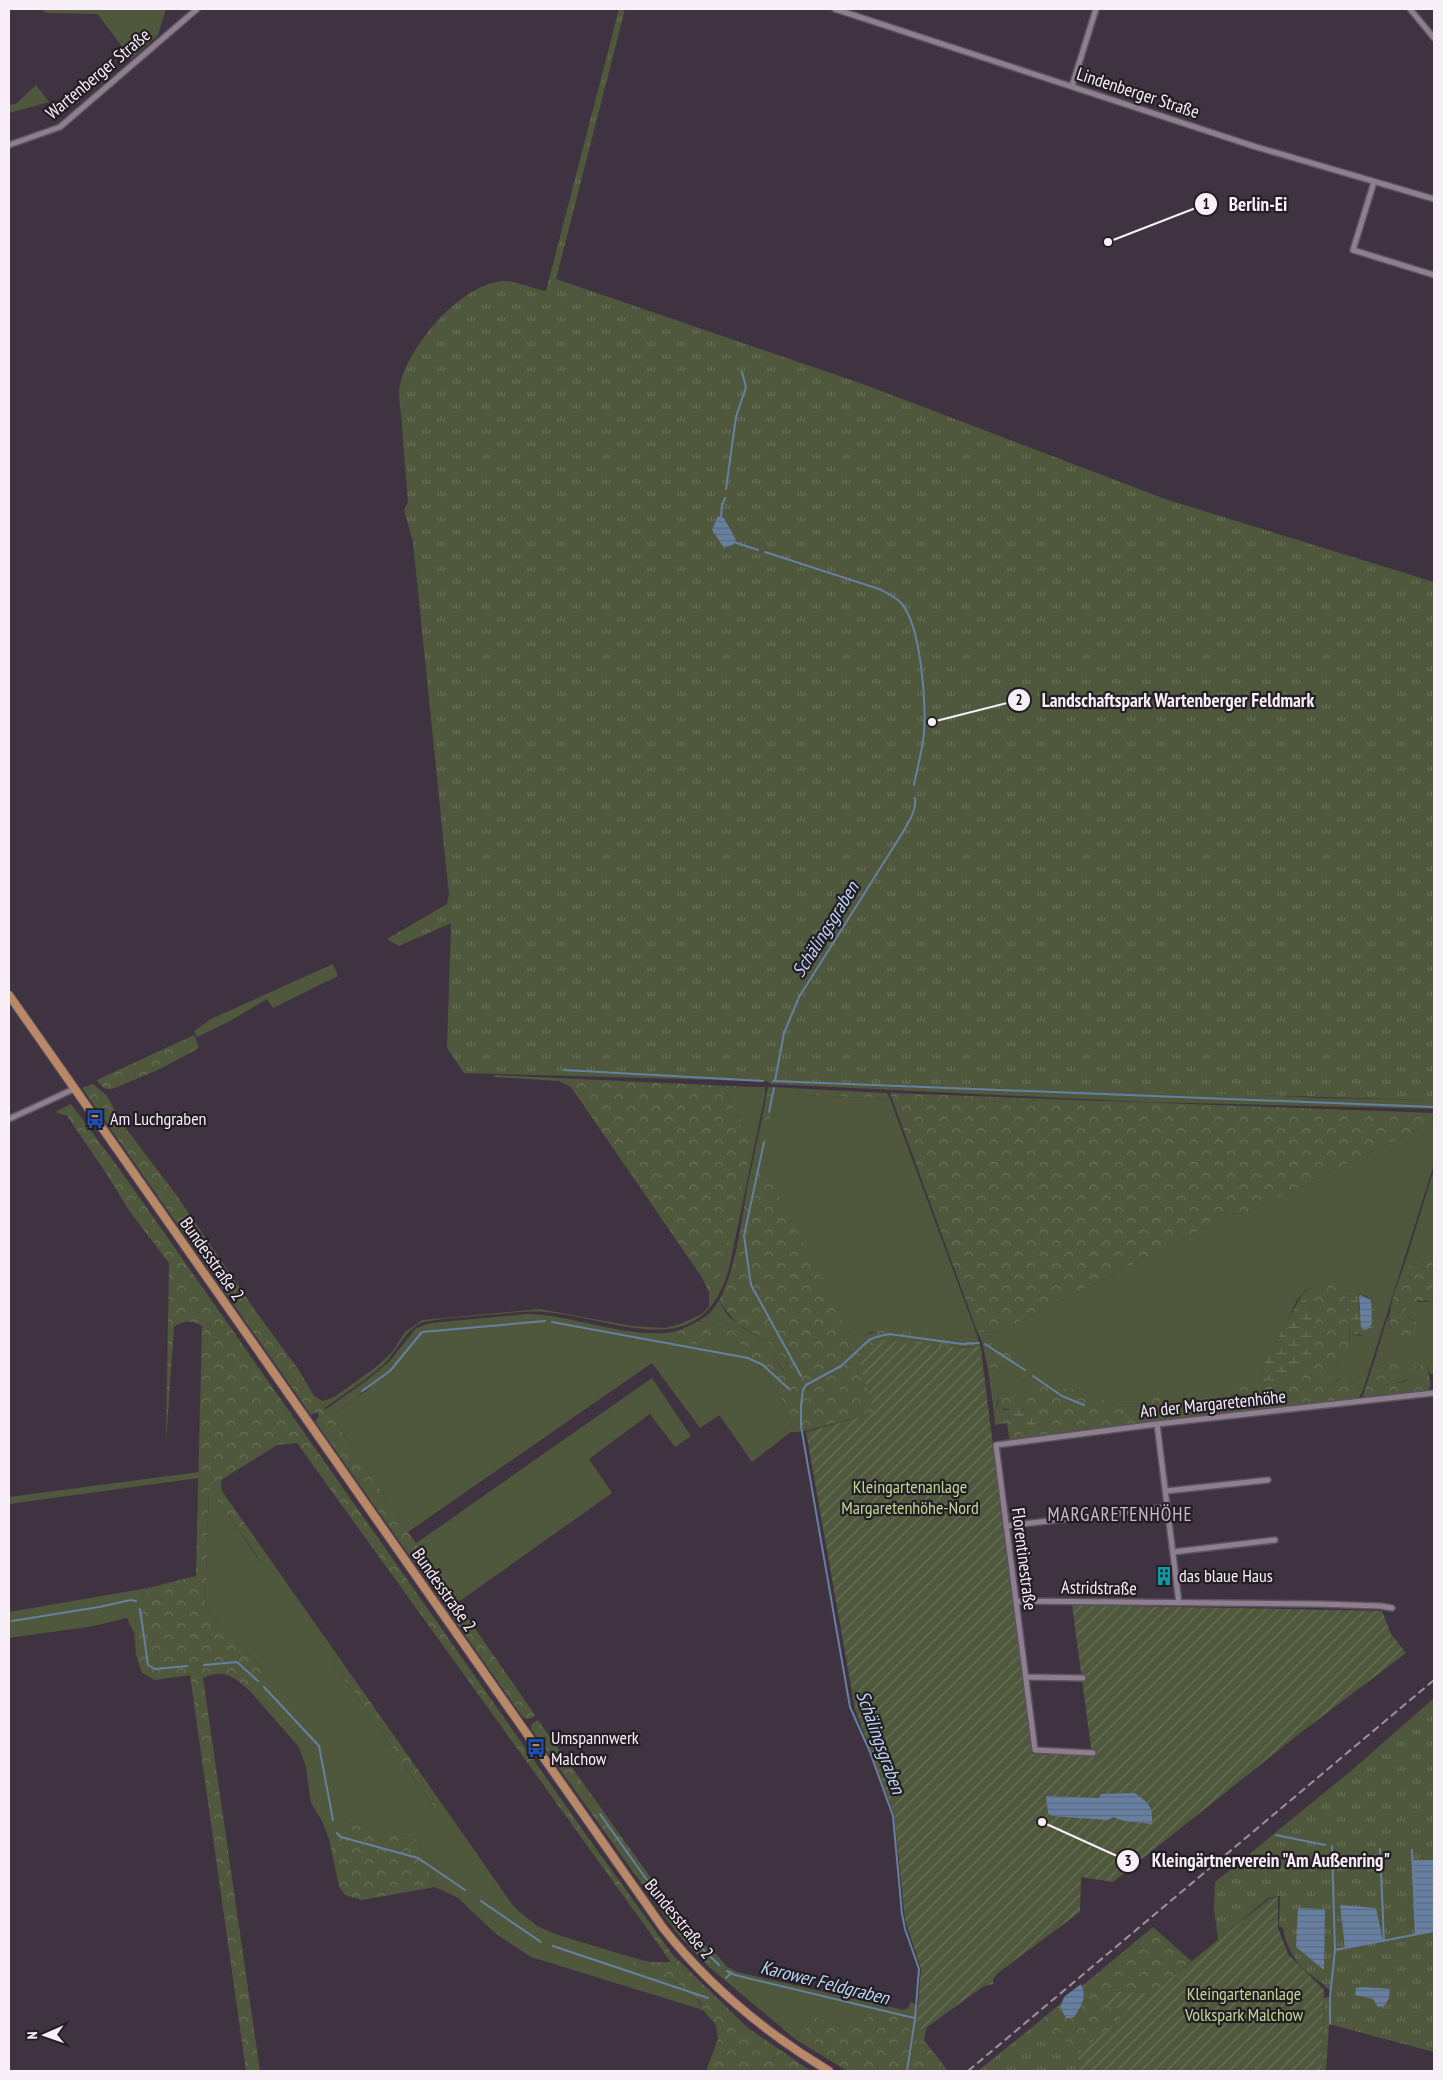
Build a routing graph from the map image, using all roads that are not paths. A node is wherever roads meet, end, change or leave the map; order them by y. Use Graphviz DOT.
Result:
graph roads {
  1 [pos="196,9"];
  2 [pos="835,9"];
  3 [pos="1096,9"];
  4 [pos="1410,9"];
  5 [pos="1434,38"];
  6 [pos="1072,86"];
  7 [pos="9,146"];
  8 [pos="1374,182"];
  9 [pos="1434,199"];
  10 [pos="1434,275"];
  11 [pos="9,995"];
  12 [pos="74,1089"];
  13 [pos="9,1119"];
  14 [pos="1434,1393"];
  15 [pos="1157,1424"];
  16 [pos="996,1445"];
  17 [pos="1268,1480"];
  18 [pos="1166,1491"];
  19 [pos="1168,1507"];
  20 [pos="1006,1526"];
  21 [pos="1276,1540"];
  22 [pos="1173,1552"];
  23 [pos="1016,1601"];
  24 [pos="1179,1603"];
  25 [pos="1392,1608"];
  26 [pos="1026,1677"];
  27 [pos="1083,1678"];
  28 [pos="1093,1753"];
  29 [pos="829,2071"];
  1 -- 7 [label="street, Wartenberger Straße"];
  2 -- 6 [label="street, Lindenberger Straße"];
  3 -- 6 [label="street"];
  4 -- 5 [label="street"];
  6 -- 8 [label="street, Lindenberger Straße"];
  8 -- 9 [label="street, Lindenberger Straße"];
  8 -- 10 [label="street"];
  11 -- 12 [label="main road, Bundesstraße 2"];
  12 -- 13 [label="street"];
  12 -- 29 [label="main road, Bundesstraße 2"];
  14 -- 15 [label="street, An der Margaretenhöhe"];
  15 -- 16 [label="street, An der Margaretenhöhe"];
  15 -- 18 [label="street"];
  16 -- 20 [label="street, Florentinestraße"];
  17 -- 18 [label="street"];
  18 -- 19 [label="street"];
  19 -- 20 [label="street"];
  19 -- 22 [label="street"];
  20 -- 23 [label="street, Florentinestraße"];
  21 -- 22 [label="street"];
  22 -- 24 [label="street"];
  23 -- 24 [label="street, Astridstraße"];
  23 -- 26 [label="street, Florentinestraße"];
  24 -- 25 [label="street, Astridstraße"];
  26 -- 27 [label="street"];
  26 -- 28 [label="street, Florentinestraße"];
}
